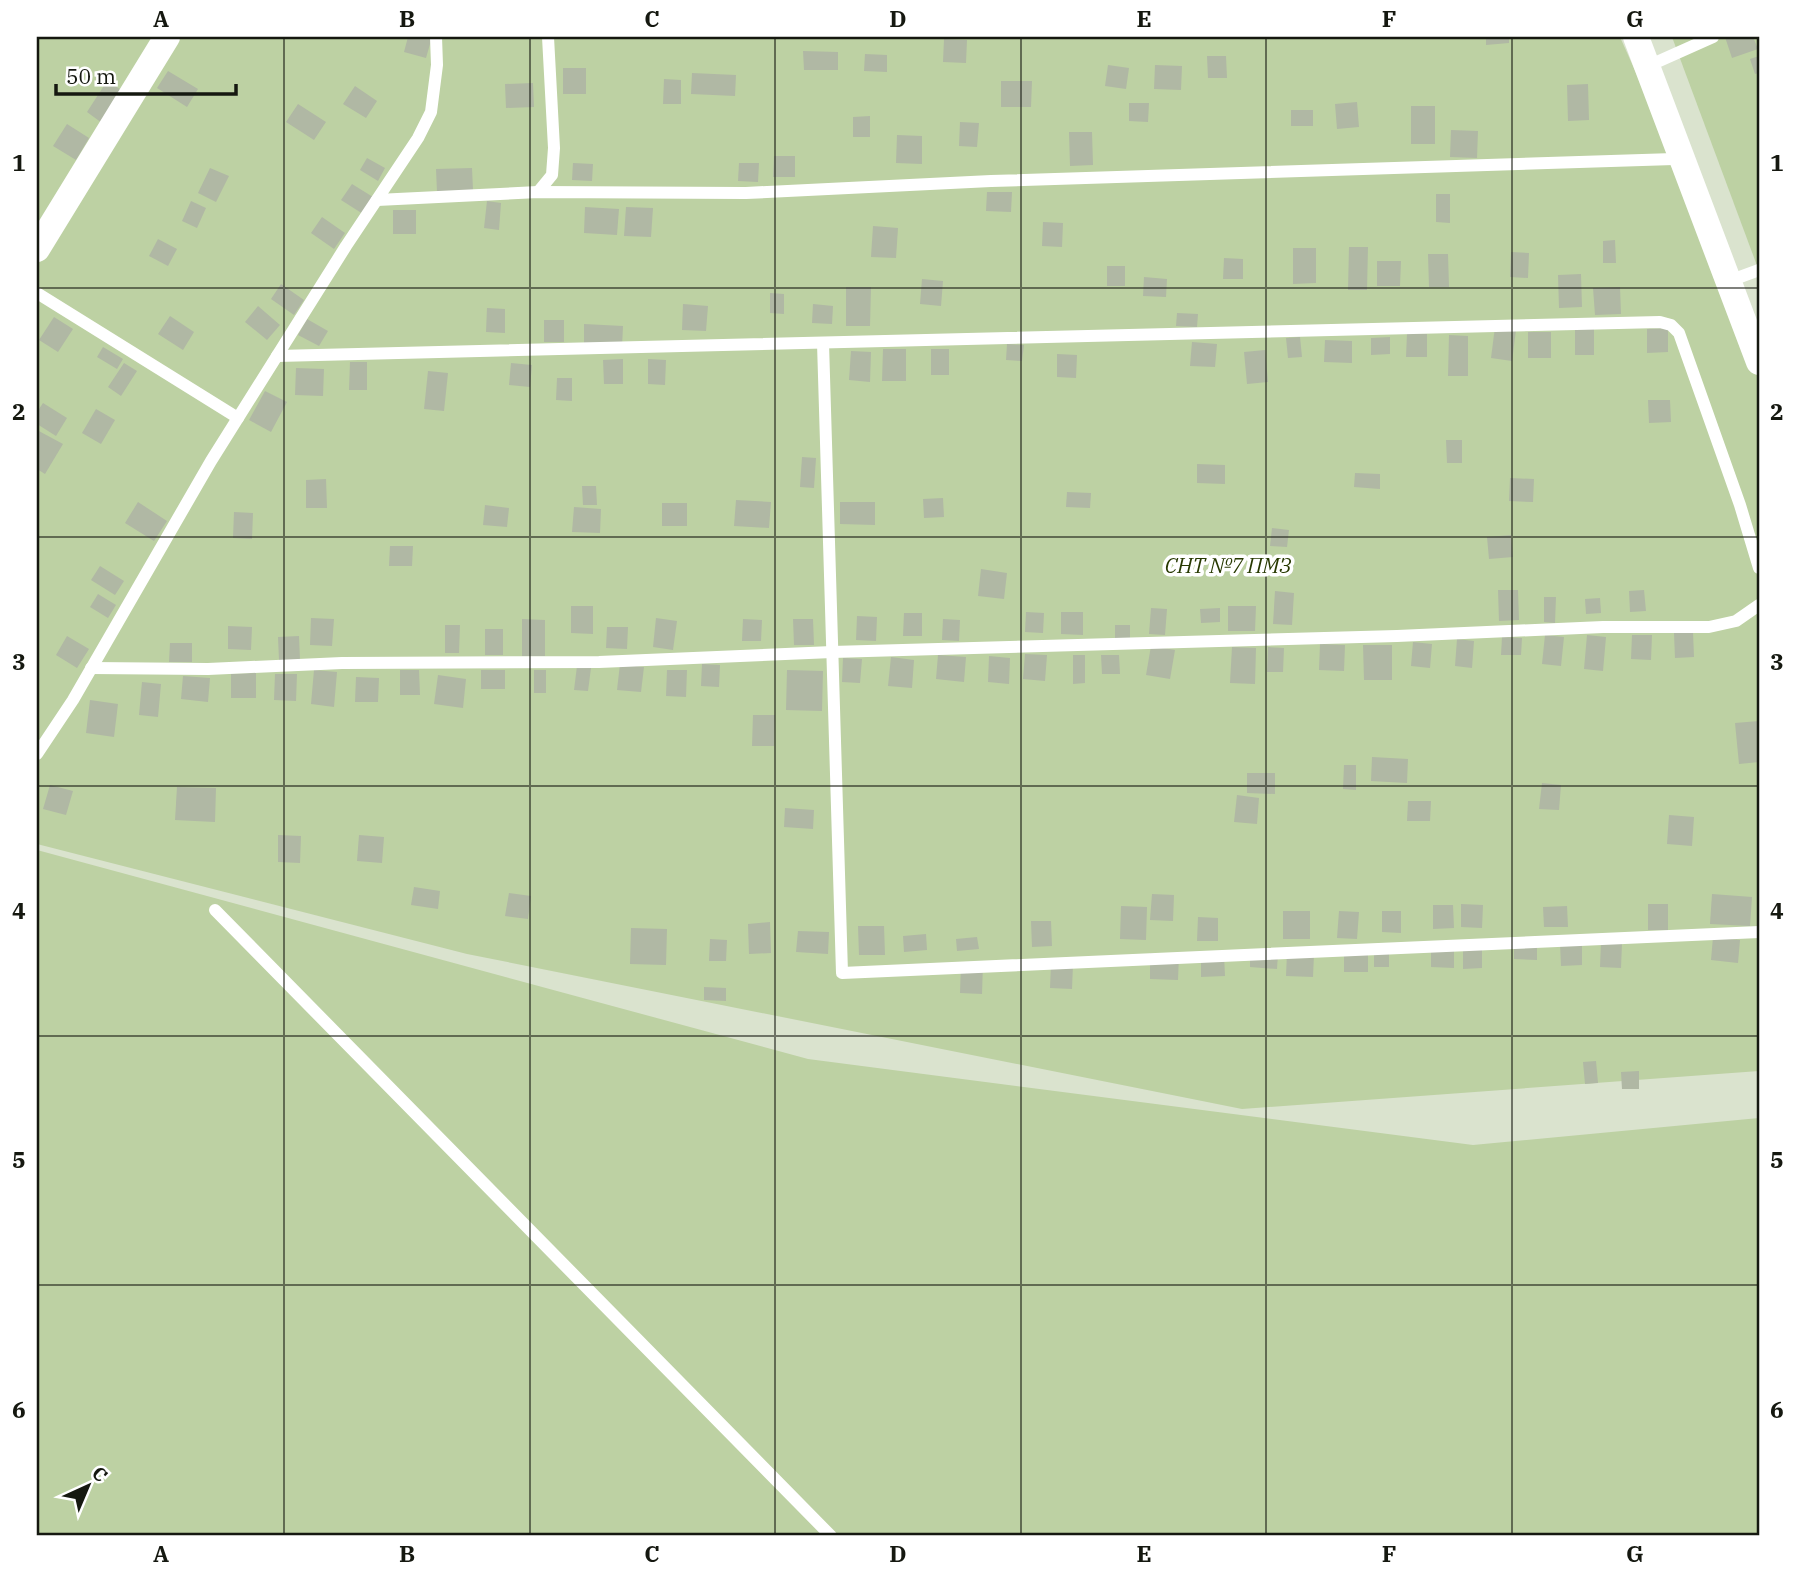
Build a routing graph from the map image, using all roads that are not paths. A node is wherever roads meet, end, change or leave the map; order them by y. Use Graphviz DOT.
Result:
graph roads {
  1 [pos="167,37"];
  2 [pos="436,37"];
  3 [pos="548,37"];
  4 [pos="1636,37"];
  5 [pos="1713,37"];
  6 [pos="1648,66"];
  7 [pos="1674,159"];
  8 [pos="538,192"];
  9 [pos="377,200"];
  10 [pos="37,249"];
  11 [pos="1759,270"];
  12 [pos="1729,281"];
  13 [pos="37,293"];
  14 [pos="823,343"];
  15 [pos="277,356"];
  16 [pos="1759,362"];
  17 [pos="238,418"];
  18 [pos="1759,568"];
  19 [pos="1759,605"];
  20 [pos="832,652"];
  21 [pos="91,668"];
  22 [pos="37,754"];
  23 [pos="215,910"];
  24 [pos="1759,932"];
  25 [pos="831,1536"];
  1 -- 10 [label="street"];
  2 -- 9 [label="lane"];
  3 -- 8 [label="lane"];
  4 -- 6 [label="street"];
  5 -- 6 [label="lane"];
  6 -- 12 [label="street"];
  7 -- 8 [label="lane"];
  8 -- 9 [label="lane"];
  9 -- 15 [label="lane"];
  11 -- 12 [label="lane"];
  12 -- 16 [label="street"];
  13 -- 17 [label="lane"];
  14 -- 15 [label="lane"];
  14 -- 18 [label="lane"];
  14 -- 20 [label="lane"];
  15 -- 17 [label="lane"];
  17 -- 21 [label="lane"];
  19 -- 20 [label="lane"];
  20 -- 21 [label="lane"];
  20 -- 24 [label="lane"];
  21 -- 22 [label="lane"];
  23 -- 25 [label="lane"];
}
